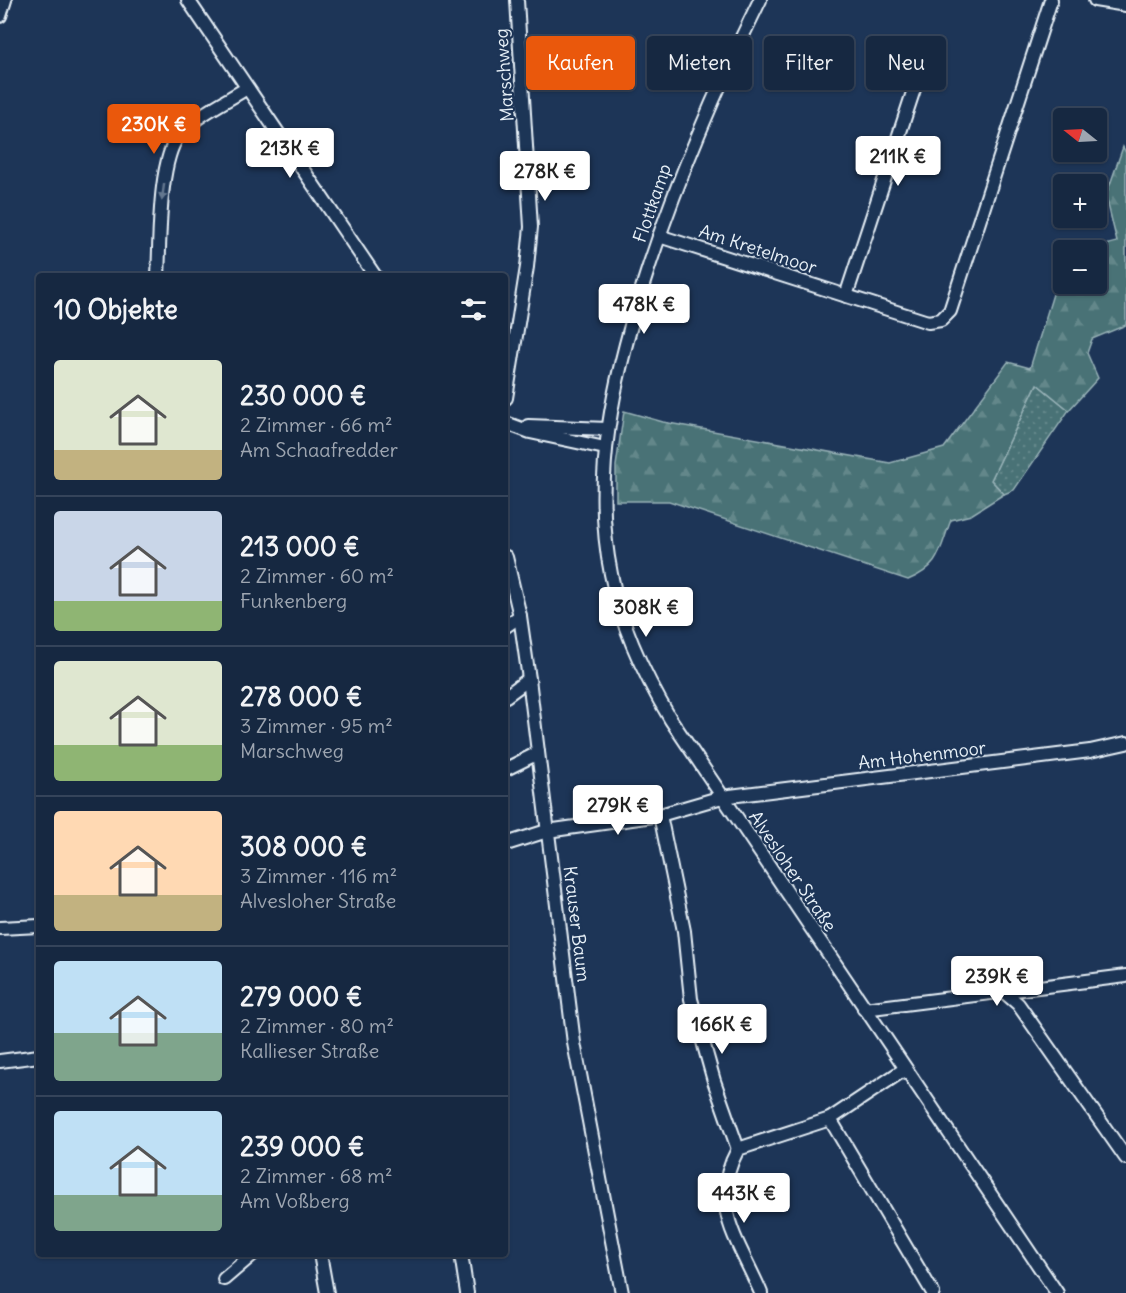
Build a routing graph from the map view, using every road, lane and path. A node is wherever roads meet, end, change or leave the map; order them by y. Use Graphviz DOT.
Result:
graph roads {
  1 [pos="5,0"];
  2 [pos="188,0"];
  3 [pos="517,0"];
  4 [pos="760,0"];
  5 [pos="1051,0"];
  6 [pos="1095,0"];
  7 [pos="1126,5"];
  8 [pos="0,16"];
  9 [pos="247,87"];
  10 [pos="914,90"];
  11 [pos="658,236"];
  12 [pos="158,273"];
  13 [pos="373,273"];
  14 [pos="846,296"];
  15 [pos="508,386"];
  16 [pos="508,424"];
  17 [pos="522,428"];
  18 [pos="608,429"];
  19 [pos="605,448"];
  20 [pos="508,568"];
  21 [pos="520,616"];
  22 [pos="508,625"];
  23 [pos="529,679"];
  24 [pos="508,695"];
  25 [pos="1126,743"];
  26 [pos="538,753"];
  27 [pos="508,767"];
  28 [pos="722,797"];
  29 [pos="660,815"];
  30 [pos="547,831"];
  31 [pos="508,843"];
  32 [pos="36,926"];
  33 [pos="0,928"];
  34 [pos="1126,976"];
  35 [pos="1003,992"];
  36 [pos="864,1009"];
  37 [pos="36,1056"];
  38 [pos="0,1061"];
  39 [pos="905,1069"];
  40 [pos="830,1119"];
  41 [pos="738,1149"];
  42 [pos="1126,1158"];
  43 [pos="250,1257"];
  44 [pos="321,1257"];
  45 [pos="461,1257"];
  46 [pos="224,1279"];
  47 [pos="327,1293"];
  48 [pos="467,1293"];
  49 [pos="622,1293"];
  50 [pos="761,1293"];
  51 [pos="933,1293"];
  52 [pos="1057,1293"];
  1 -- 8 [label="street"];
  2 -- 9 [label="street"];
  3 -- 15 [label="street, Marschweg"];
  4 -- 11 [label="street, Flottkamp"];
  5 -- 14 [label="street, Am Kretelmoor"];
  6 -- 7 [label="street"];
  9 -- 12 [label="street, one-way"];
  9 -- 13 [label="street"];
  10 -- 14 [label="street"];
  11 -- 14 [label="street, Am Kretelmoor"];
  11 -- 18 [label="street, Flottkamp"];
  16 -- 17 [label="street"];
  17 -- 18 [label="street"];
  17 -- 19 [label="street"];
  18 -- 19 [label="street, Alvesloher Straße"];
  19 -- 28 [label="street, Alvesloher Straße"];
  20 -- 21 [label="street, Krauser Baum"];
  21 -- 22 [label="street"];
  21 -- 23 [label="street, Krauser Baum"];
  23 -- 24 [label="street"];
  23 -- 26 [label="street, Krauser Baum"];
  25 -- 28 [label="street, Am Hohenmoor"];
  26 -- 27 [label="street"];
  26 -- 30 [label="street, Krauser Baum"];
  28 -- 29 [label="street, Am Hohenmoor"];
  28 -- 36 [label="street, Alvesloher Straße"];
  29 -- 30 [label="street, Am Hohenmoor"];
  29 -- 41 [label="street"];
  30 -- 31 [label="street, Am Hohenmoor"];
  30 -- 49 [label="street, Krauser Baum"];
  32 -- 33 [label="street"];
  34 -- 35 [label="street"];
  35 -- 36 [label="street"];
  35 -- 42 [label="street"];
  36 -- 39 [label="street, Alvesloher Straße"];
  37 -- 38 [label="street"];
  39 -- 40 [label="street"];
  39 -- 52 [label="street, Alvesloher Straße"];
  40 -- 41 [label="street"];
  40 -- 51 [label="street"];
  41 -- 50 [label="street"];
  43 -- 46 [label="street"];
  44 -- 47 [label="street"];
  45 -- 48 [label="street"];
}
